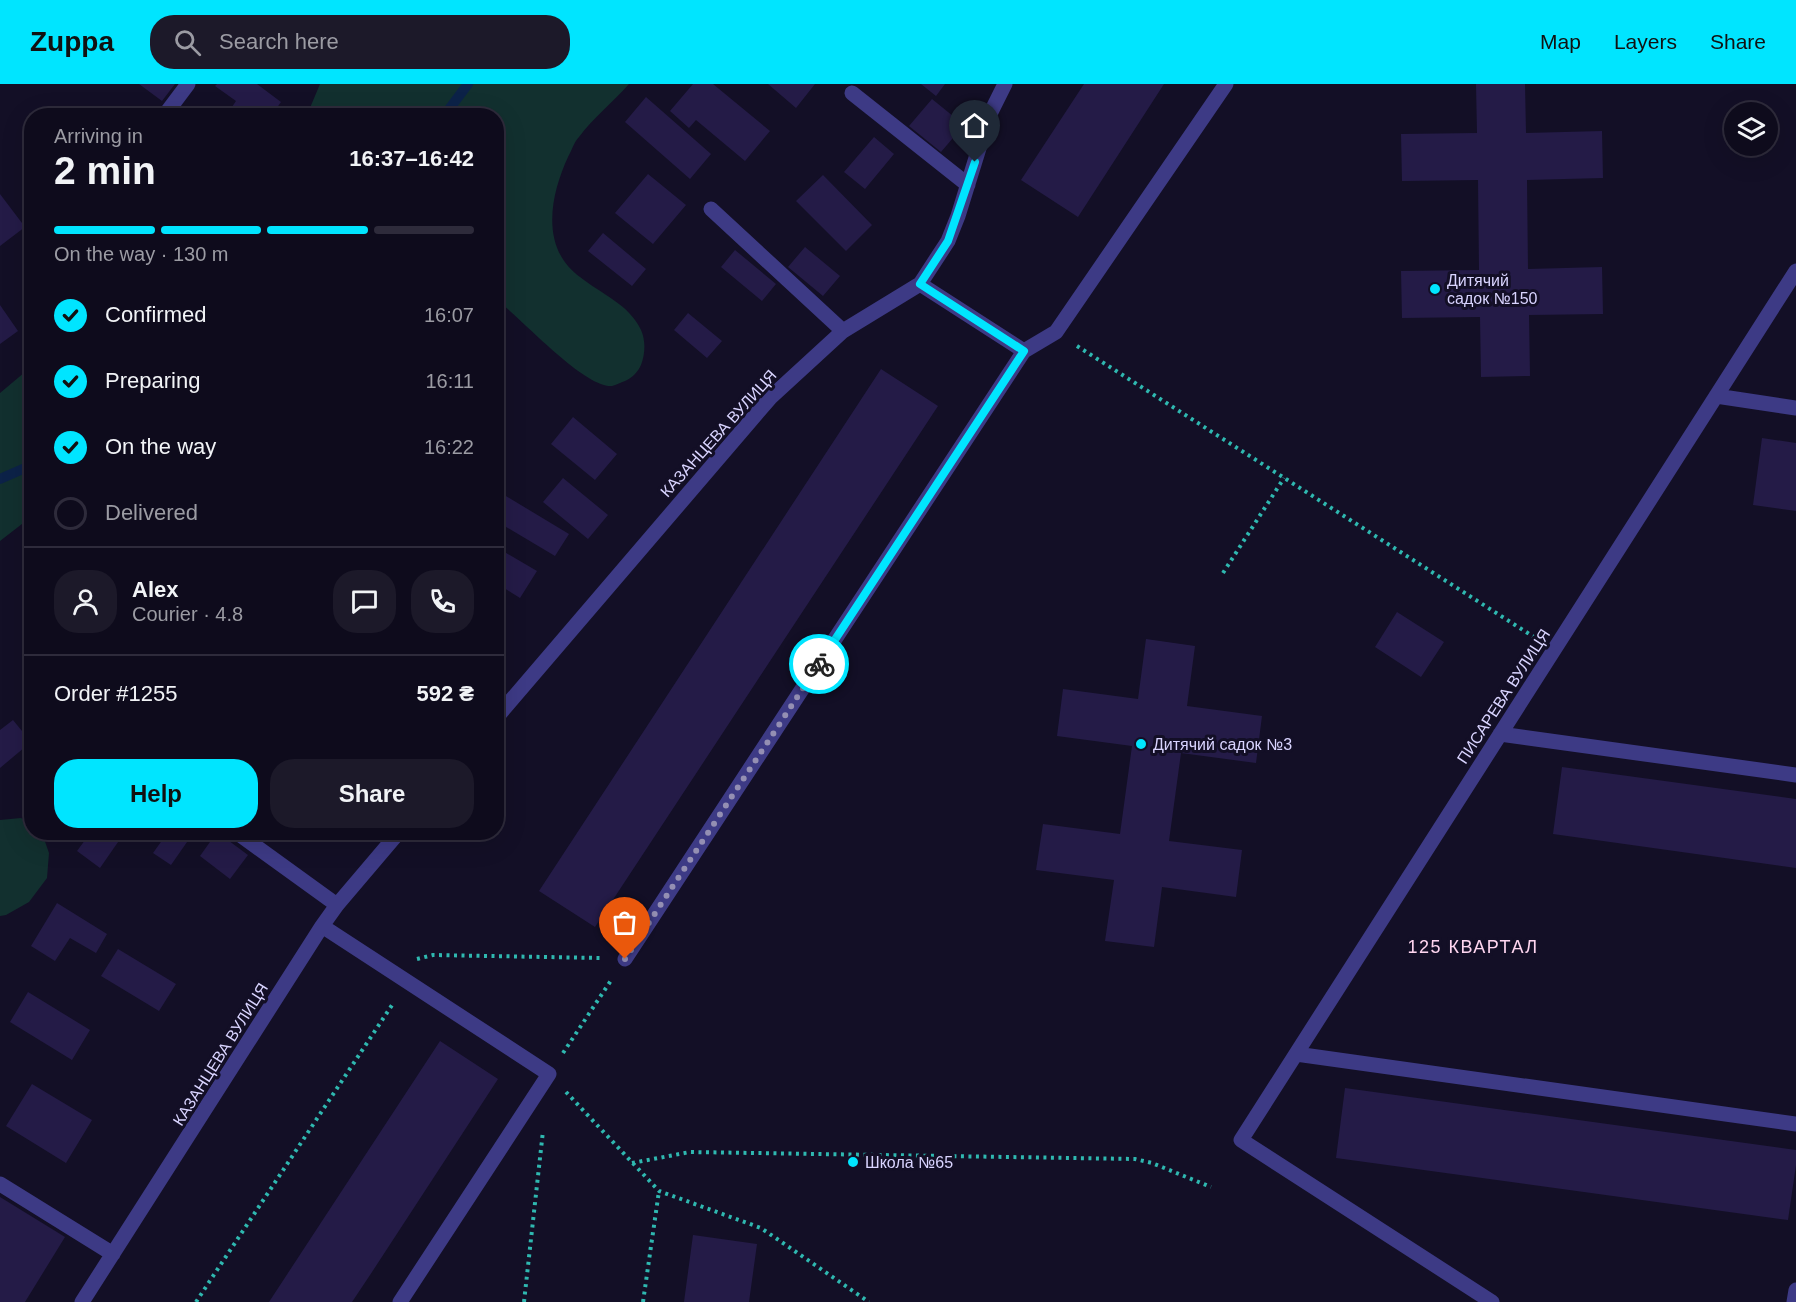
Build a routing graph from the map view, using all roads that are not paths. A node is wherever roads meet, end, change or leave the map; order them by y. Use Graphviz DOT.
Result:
graph roads {
  1 [pos="188,84"];
  2 [pos="1005,84"];
  3 [pos="1226,84"];
  4 [pos="852,93"];
  5 [pos="170,108"];
  6 [pos="968,185"];
  7 [pos="711,209"];
  8 [pos="1796,271"];
  9 [pos="920,284"];
  10 [pos="843,331"];
  11 [pos="1024,351"];
  12 [pos="1716,396"];
  13 [pos="1796,408"];
  14 [pos="504,709"];
  15 [pos="1500,734"];
  16 [pos="1796,775"];
  17 [pos="247,840"];
  18 [pos="392,840"];
  19 [pos="337,905"];
  20 [pos="322,926"];
  21 [pos="625,959"];
  22 [pos="1296,1054"];
  23 [pos="1796,1124"];
  24 [pos="0,1184"];
  25 [pos="113,1254"];
  26 [pos="1796,1290"];
  27 [pos="82,1302"];
  28 [pos="400,1302"];
  29 [pos="1492,1302"];
  30 [pos="1794,1302"];
  1 -- 5 [label="street"];
  2 -- 6 [label="street, КАЗАНЦЕВА ВУЛИЦЯ"];
  3 -- 11 [label="street"];
  4 -- 6 [label="street"];
  6 -- 9 [label="street, КАЗАНЦЕВА ВУЛИЦЯ"];
  7 -- 10 [label="street"];
  8 -- 12 [label="street, ПИСАРЕВА ВУЛИЦЯ"];
  9 -- 10 [label="street, КАЗАНЦЕВА ВУЛИЦЯ"];
  9 -- 11 [label="street"];
  10 -- 14 [label="street, КАЗАНЦЕВА ВУЛИЦЯ"];
  11 -- 21 [label="street"];
  12 -- 13 [label="street"];
  12 -- 15 [label="street, ПИСАРЕВА ВУЛИЦЯ"];
  15 -- 16 [label="street"];
  15 -- 22 [label="street, ПИСАРЕВА ВУЛИЦЯ"];
  17 -- 19 [label="street"];
  18 -- 19 [label="street, КАЗАНЦЕВА ВУЛИЦЯ"];
  19 -- 20 [label="street, КАЗАНЦЕВА ВУЛИЦЯ"];
  20 -- 25 [label="street, КАЗАНЦЕВА ВУЛИЦЯ"];
  20 -- 28 [label="street"];
  22 -- 23 [label="street"];
  22 -- 29 [label="street, ПИСАРЕВА ВУЛИЦЯ"];
  24 -- 25 [label="street"];
  25 -- 27 [label="street, КАЗАНЦЕВА ВУЛИЦЯ"];
  26 -- 30 [label="street"];
}
